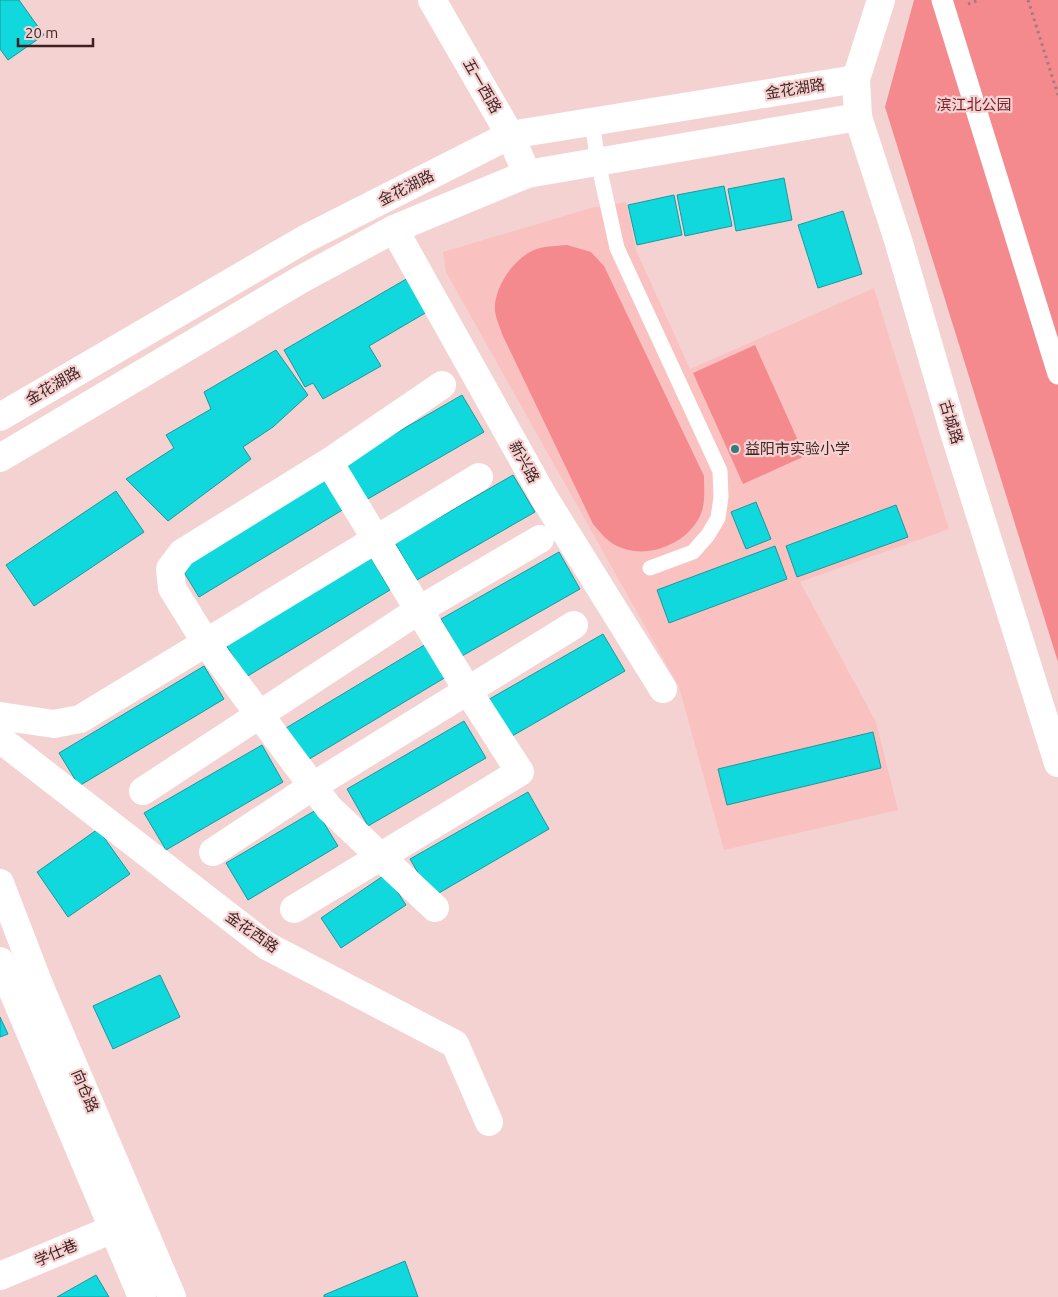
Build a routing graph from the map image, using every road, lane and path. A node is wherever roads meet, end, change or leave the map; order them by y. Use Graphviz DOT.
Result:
graph roads {
  1 [pos="432,0"];
  2 [pos="881,0"];
  3 [pos="942,0"];
  4 [pos="1028,0"];
  5 [pos="856,79"];
  6 [pos="1058,95"];
  7 [pos="858,117"];
  8 [pos="592,122"];
  9 [pos="510,135"];
  10 [pos="598,162"];
  11 [pos="527,174"];
  12 [pos="394,229"];
  13 [pos="1058,374"];
  14 [pos="442,385"];
  15 [pos="0,417"];
  16 [pos="0,458"];
  17 [pos="329,462"];
  18 [pos="479,477"];
  19 [pos="377,539"];
  20 [pos="540,539"];
  21 [pos="650,568"];
  22 [pos="419,610"];
  23 [pos="574,625"];
  24 [pos="206,643"];
  25 [pos="664,689"];
  26 [pos="468,690"];
  27 [pos="259,714"];
  28 [pos="0,716"];
  29 [pos="0,740"];
  30 [pos="1058,763"];
  31 [pos="313,786"];
  32 [pos="143,791"];
  33 [pos="213,852"];
  34 [pos="380,856"];
  35 [pos="0,883"];
  36 [pos="436,908"];
  37 [pos="294,909"];
  38 [pos="0,961"];
  39 [pos="489,1122"];
  40 [pos="113,1229"];
  41 [pos="0,1276"];
  42 [pos="142,1297"];
  43 [pos="172,1297"];
  1 -- 9 [label="street, 五一西路"];
  2 -- 5 [label="street"];
  3 -- 13 [label="street"];
  4 -- 6 [label="path"];
  5 -- 7 [label="street, 古城路"];
  5 -- 8 [label="street, 金花湖路"];
  7 -- 10 [label="street"];
  7 -- 30 [label="street, 古城路"];
  8 -- 9 [label="street, 金花湖路"];
  8 -- 10 [label="lane"];
  9 -- 11 [label="street, 五一西路"];
  9 -- 15 [label="street, 金花湖路"];
  10 -- 11 [label="street"];
  10 -- 21 [label="lane"];
  11 -- 12 [label="street"];
  12 -- 16 [label="street"];
  12 -- 25 [label="street, 新兴路"];
  14 -- 17 [label="street"];
  17 -- 19 [label="street"];
  17 -- 24 [label="street"];
  18 -- 19 [label="street"];
  19 -- 22 [label="street"];
  19 -- 24 [label="street"];
  20 -- 22 [label="street"];
  22 -- 26 [label="street"];
  22 -- 27 [label="street"];
  23 -- 26 [label="street"];
  24 -- 27 [label="street"];
  24 -- 28 [label="street"];
  26 -- 31 [label="street"];
  26 -- 34 [label="street"];
  27 -- 31 [label="street"];
  27 -- 32 [label="street"];
  29 -- 39 [label="street, 金花西路"];
  31 -- 33 [label="street"];
  31 -- 34 [label="street"];
  34 -- 36 [label="street"];
  34 -- 37 [label="street"];
  35 -- 43 [label="street, 向仓路"];
  38 -- 40 [label="street, 向仓路"];
  40 -- 41 [label="street, 学仕巷"];
  40 -- 42 [label="street, 向仓路"];
}
